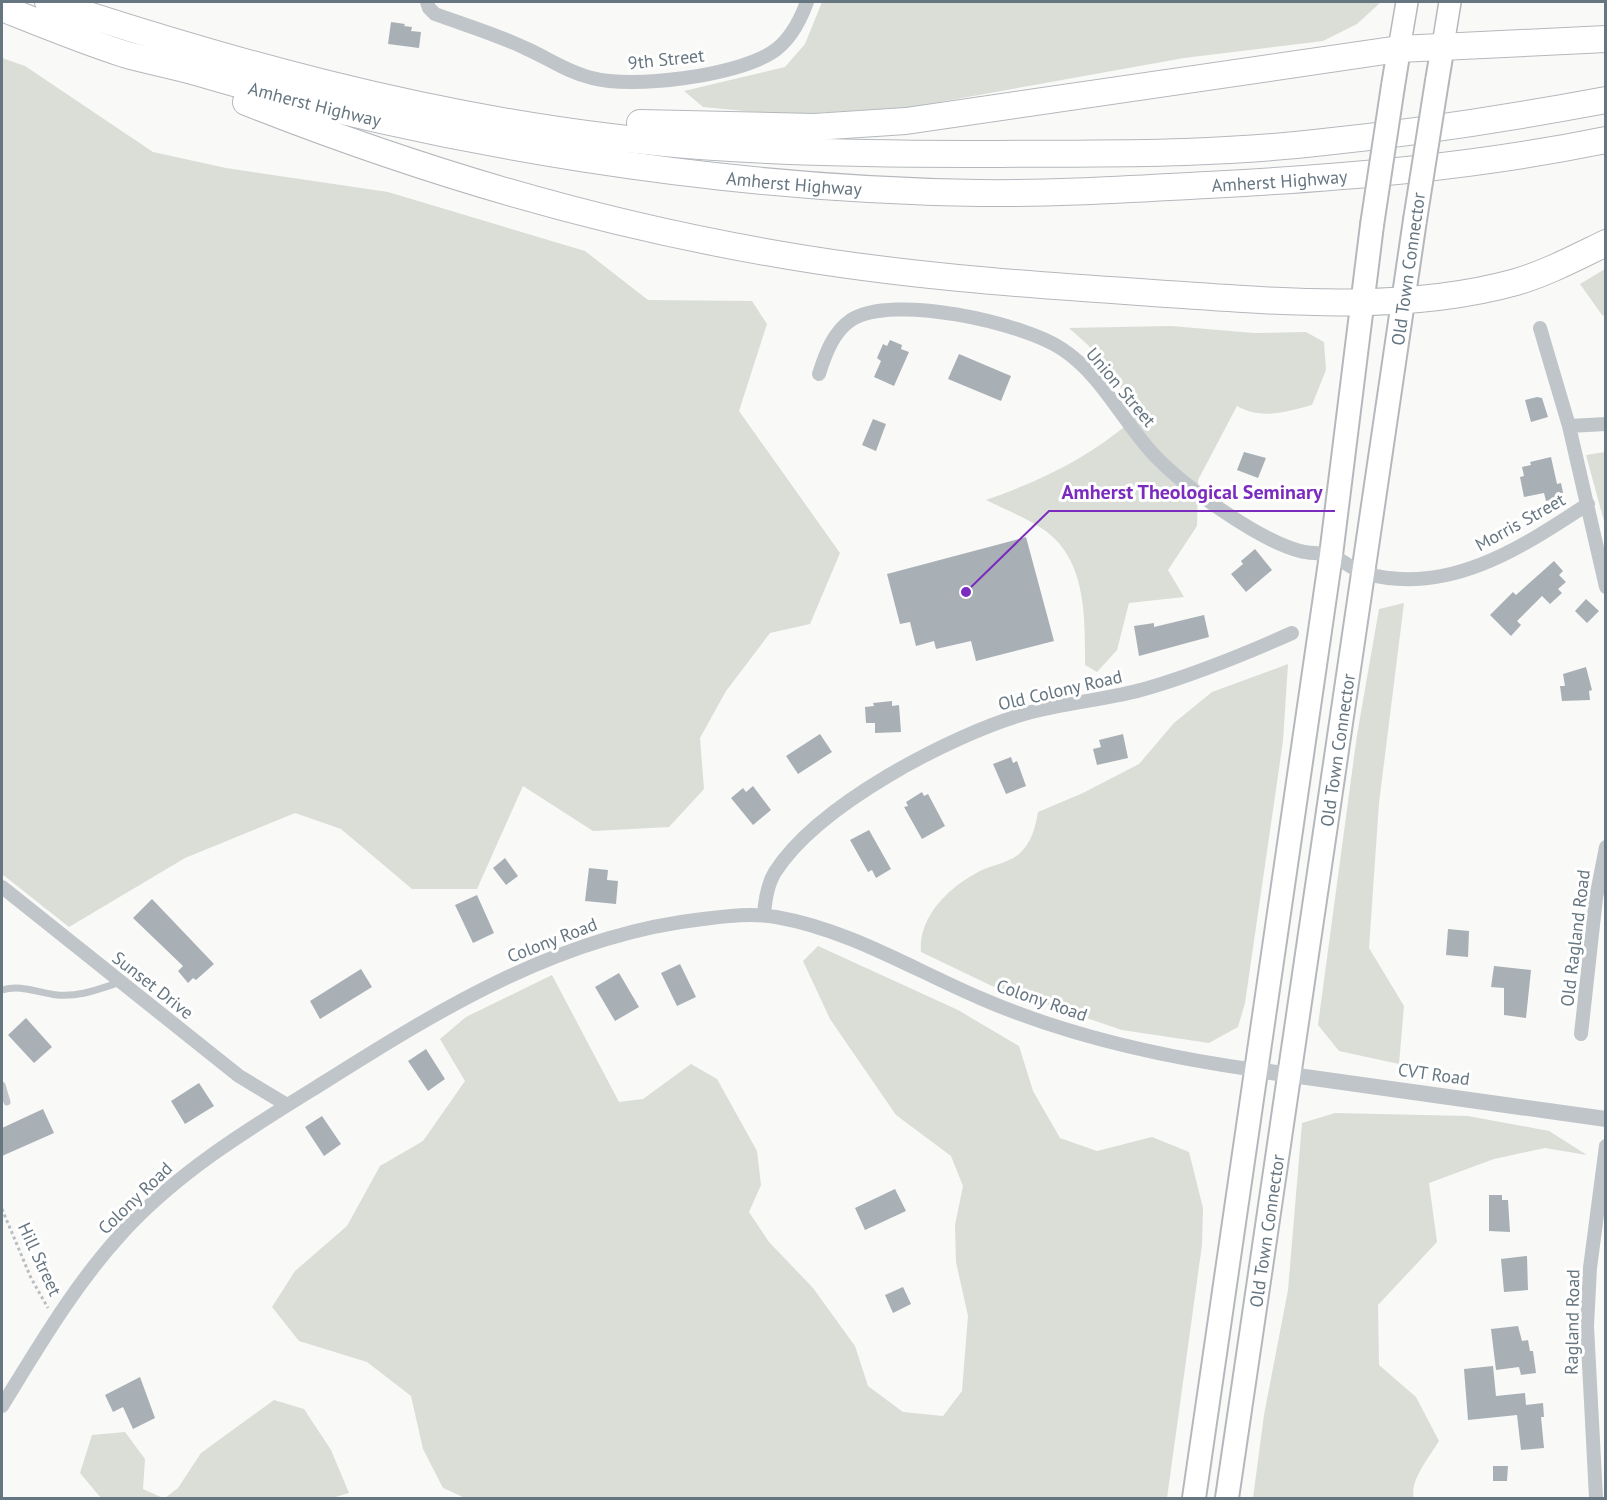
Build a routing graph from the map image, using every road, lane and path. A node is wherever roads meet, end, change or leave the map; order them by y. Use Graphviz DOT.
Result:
graph roads {
  1 [pos="48,2"];
  2 [pos="428,2"];
  3 [pos="807,2"];
  4 [pos="1407,2"];
  5 [pos="1450,2"];
  6 [pos="2,8"];
  7 [pos="1605,39"];
  8 [pos="1443,45"];
  9 [pos="1399,49"];
  10 [pos="123,54"];
  11 [pos="381,96"];
  12 [pos="1605,100"];
  13 [pos="1605,140"];
  14 [pos="1605,243"];
  15 [pos="1404,300"];
  16 [pos="1362,303"];
  17 [pos="1540,328"];
  18 [pos="819,374"];
  19 [pos="1605,424"];
  20 [pos="1569,426"];
  21 [pos="1588,504"];
  22 [pos="1331,555"];
  23 [pos="1362,573"];
  24 [pos="1605,586"];
  25 [pos="1292,633"];
  26 [pos="1605,847"];
  27 [pos="2,887"];
  28 [pos="764,915"];
  29 [pos="121,982"];
  30 [pos="2,990"];
  31 [pos="1581,1034"];
  32 [pos="1256,1070"];
  33 [pos="1289,1073"];
  34 [pos="2,1085"];
  35 [pos="7,1102"];
  36 [pos="287,1105"];
  37 [pos="1605,1119"];
  38 [pos="1605,1146"];
  39 [pos="2,1209"];
  40 [pos="56,1319"];
  41 [pos="2,1406"];
  42 [pos="1194,1498"];
  43 [pos="1227,1498"];
  44 [pos="1596,1498"];
  1 -- 11 [label="highway, Amherst Highway"];
  2 -- 3 [label="street, 9th Street"];
  4 -- 9 [label="main road, Old Town Connector"];
  5 -- 8 [label="main road, Old Town Connector"];
  6 -- 10 [label="highway, Amherst Highway"];
  7 -- 8 [label="highway"];
  8 -- 9 [label="highway"];
  8 -- 15 [label="highway, Old Town Connector, bridge"];
  9 -- 11 [label="highway"];
  9 -- 16 [label="highway, Old Town Connector, bridge"];
  10 -- 13 [label="highway, Amherst Highway"];
  10 -- 16 [label="highway"];
  11 -- 12 [label="highway, Amherst Highway"];
  14 -- 15 [label="highway"];
  15 -- 16 [label="highway"];
  15 -- 23 [label="highway, Old Town Connector"];
  16 -- 22 [label="highway, Old Town Connector"];
  17 -- 20 [label="street"];
  18 -- 22 [label="street, Union Street"];
  19 -- 20 [label="street"];
  20 -- 21 [label="street"];
  21 -- 23 [label="street, Morris Street"];
  21 -- 24 [label="street"];
  22 -- 23 [label="street, Union Street"];
  22 -- 32 [label="highway, Old Town Connector"];
  23 -- 33 [label="highway, Old Town Connector"];
  25 -- 28 [label="street, Old Colony Road"];
  26 -- 31 [label="street, Old Ragland Road"];
  27 -- 29 [label="street, Sunset Drive"];
  28 -- 32 [label="street, Colony Road"];
  28 -- 36 [label="street, Colony Road"];
  29 -- 30 [label="lane"];
  29 -- 36 [label="street, Sunset Drive"];
  32 -- 33 [label="street, CVT Road"];
  32 -- 42 [label="highway, Old Town Connector"];
  33 -- 37 [label="street, CVT Road"];
  33 -- 43 [label="highway, Old Town Connector"];
  34 -- 35 [label="lane"];
  36 -- 40 [label="street, Colony Road"];
  38 -- 44 [label="street, Ragland Road"];
  39 -- 40 [label="path, Hill Street"];
  40 -- 41 [label="street, Colony Road"];
}
